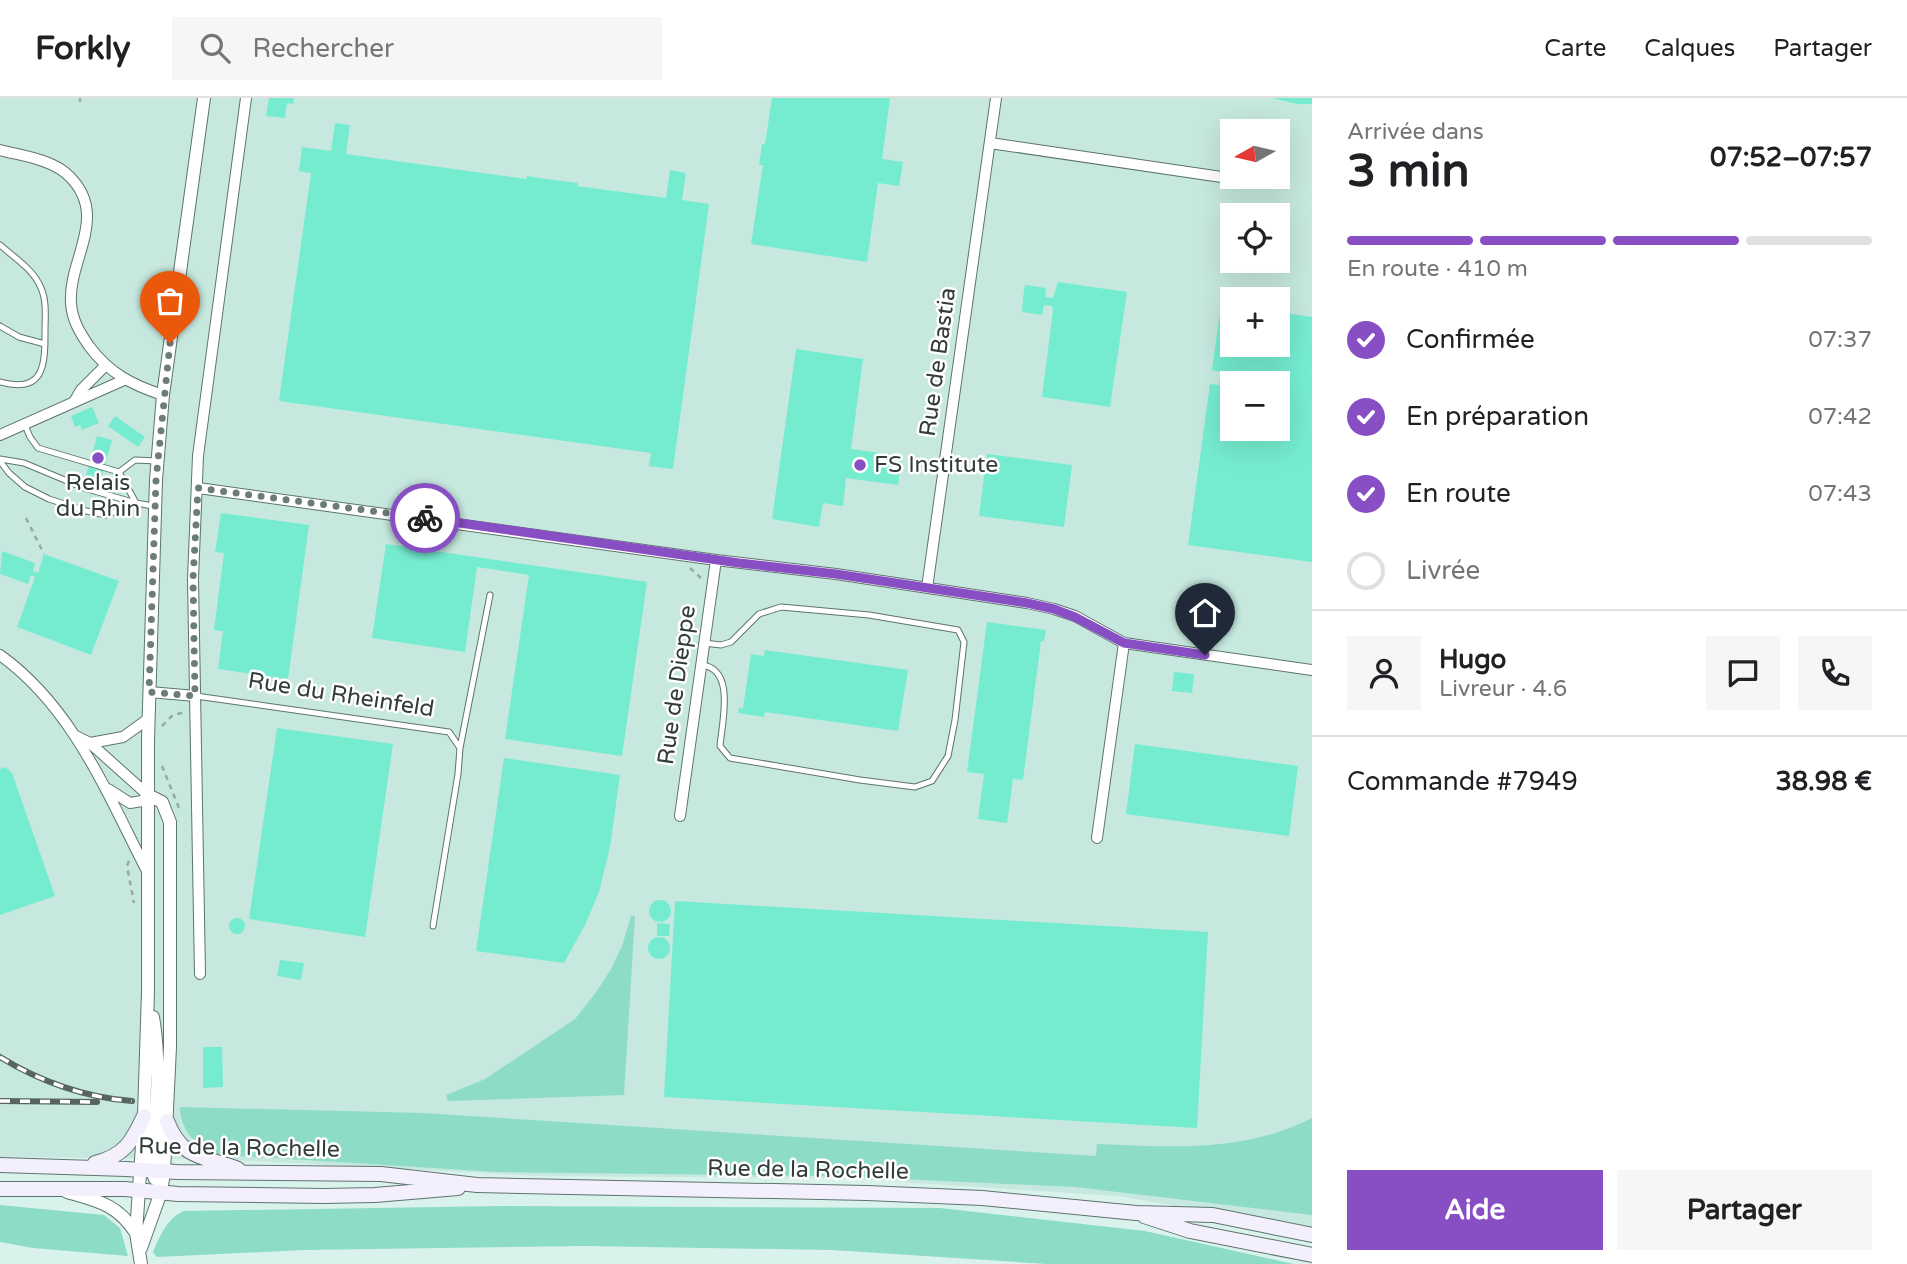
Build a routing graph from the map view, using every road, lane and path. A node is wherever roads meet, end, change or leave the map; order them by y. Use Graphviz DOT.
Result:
graph roads {
  1 [pos="204,98"];
  2 [pos="246,98"];
  3 [pos="996,98"];
  4 [pos="990,143"];
  5 [pos="0,150"];
  6 [pos="1220,177"];
  7 [pos="0,245"];
  8 [pos="0,326"];
  9 [pos="45,344"];
  10 [pos="105,366"];
  11 [pos="124,380"];
  12 [pos="0,383"];
  13 [pos="163,395"];
  14 [pos="74,402"];
  15 [pos="24,424"];
  16 [pos="0,435"];
  17 [pos="0,460"];
  18 [pos="157,461"];
  19 [pos="119,472"];
  20 [pos="198,488"];
  21 [pos="136,503"];
  22 [pos="155,507"];
  23 [pos="26,518"];
  24 [pos="44,554"];
  25 [pos="716,560"];
  26 [pos="688,567"];
  27 [pos="712,580"];
  28 [pos="927,588"];
  29 [pos="490,595"];
  30 [pos="704,642"];
  31 [pos="1124,643"];
  32 [pos="0,655"];
  33 [pos="701,665"];
  34 [pos="1312,670"];
  35 [pos="149,692"];
  36 [pos="195,696"];
  37 [pos="148,719"];
  38 [pos="76,736"];
  39 [pos="90,743"];
  40 [pos="460,748"];
  41 [pos="106,788"];
  42 [pos="148,795"];
  43 [pos="680,816"];
  44 [pos="1097,838"];
  45 [pos="148,873"];
  46 [pos="433,926"];
  47 [pos="200,974"];
  48 [pos="148,991"];
  49 [pos="144,1116"];
  50 [pos="167,1121"];
  51 [pos="0,1165"];
  52 [pos="80,1167"];
  53 [pos="152,1171"];
  54 [pos="249,1173"];
  55 [pos="477,1185"];
  56 [pos="0,1189"];
  57 [pos="60,1190"];
  58 [pos="139,1190"];
  59 [pos="161,1192"];
  60 [pos="1136,1213"];
  61 [pos="136,1233"];
  62 [pos="1312,1235"];
  63 [pos="1312,1255"];
  64 [pos="141,1258"];
  1 -- 13 [label="street"];
  2 -- 20 [label="street"];
  3 -- 4 [label="street, Rue de Bastia"];
  4 -- 6 [label="street"];
  4 -- 28 [label="street, Rue de Bastia"];
  5 -- 10 [label="street"];
  7 -- 9 [label="lane"];
  8 -- 9 [label="lane"];
  9 -- 12 [label="lane"];
  10 -- 11 [label="street"];
  10 -- 14 [label="street"];
  11 -- 13 [label="street"];
  11 -- 14 [label="street"];
  13 -- 18 [label="street"];
  14 -- 15 [label="street"];
  15 -- 16 [label="street"];
  15 -- 19 [label="lane"];
  17 -- 21 [label="lane"];
  17 -- 21 [label="lane"];
  18 -- 19 [label="lane"];
  18 -- 22 [label="street"];
  19 -- 21 [label="lane"];
  20 -- 25 [label="street"];
  20 -- 36 [label="street"];
  21 -- 22 [label="lane"];
  22 -- 35 [label="street"];
  23 -- 24 [label="path"];
  25 -- 27 [label="street, Rue de Dieppe"];
  25 -- 28 [label="street"];
  26 -- 27 [label="path"];
  27 -- 30 [label="street, Rue de Dieppe"];
  28 -- 31 [label="street"];
  29 -- 40 [label="lane"];
  30 -- 33 [label="street, Rue de Dieppe"];
  30 -- 33 [label="lane"];
  31 -- 34 [label="street"];
  31 -- 44 [label="street"];
  32 -- 38 [label="street"];
  33 -- 43 [label="street, Rue de Dieppe"];
  35 -- 36 [label="street, Rue du Rheinfeld"];
  35 -- 37 [label="street"];
  36 -- 40 [label="lane, Rue du Rheinfeld"];
  36 -- 47 [label="street"];
  37 -- 39 [label="street"];
  37 -- 42 [label="street"];
  38 -- 39 [label="street"];
  38 -- 41 [label="street"];
  39 -- 42 [label="street"];
  40 -- 46 [label="lane"];
  41 -- 42 [label="street"];
  41 -- 45 [label="street"];
  42 -- 45 [label="street"];
  42 -- 50 [label="street"];
  45 -- 48 [label="street"];
  48 -- 49 [label="street"];
  48 -- 53 [label="street"];
  49 -- 52 [label="main road"];
  49 -- 53 [label="street"];
  50 -- 53 [label="street"];
  50 -- 54 [label="main road"];
  51 -- 52 [label="main road, Rue de la Rochelle"];
  52 -- 53 [label="main road, Rue de la Rochelle"];
  53 -- 54 [label="main road, Rue de la Rochelle"];
  53 -- 58 [label="street"];
  53 -- 59 [label="street"];
  54 -- 55 [label="main road, Rue de la Rochelle"];
  55 -- 59 [label="main road, Rue de la Rochelle"];
  55 -- 60 [label="main road, Rue de la Rochelle"];
  56 -- 57 [label="main road, Rue de la Rochelle"];
  57 -- 58 [label="main road, Rue de la Rochelle"];
  57 -- 61 [label="street"];
  58 -- 59 [label="main road, Rue de la Rochelle"];
  58 -- 61 [label="street"];
  59 -- 64 [label="street"];
  60 -- 62 [label="main road, Rue de la Rochelle"];
  60 -- 63 [label="main road, Rue de la Rochelle"];
  61 -- 64 [label="street"];
}
